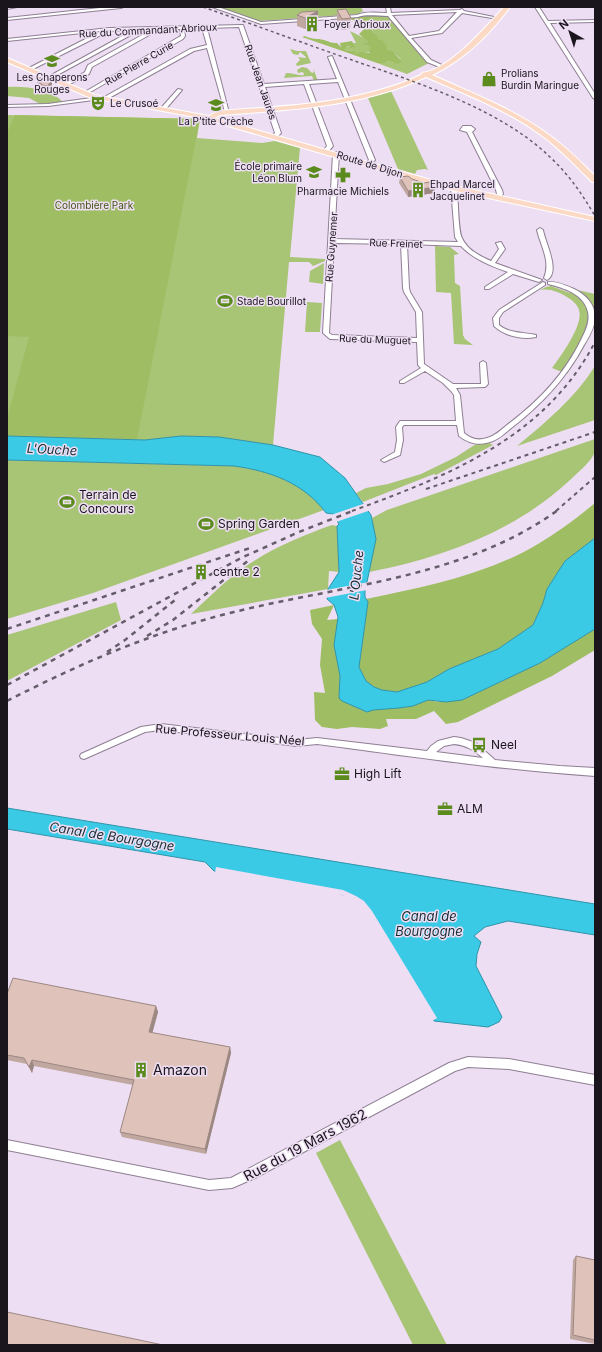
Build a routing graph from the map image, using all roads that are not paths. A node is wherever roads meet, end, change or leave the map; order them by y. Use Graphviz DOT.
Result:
graph roads {
  1 [pos="15,7"];
  2 [pos="121,7"];
  3 [pos="214,7"];
  4 [pos="365,7"];
  5 [pos="388,7"];
  6 [pos="465,7"];
  7 [pos="501,7"];
  8 [pos="508,7"];
  9 [pos="537,7"];
  10 [pos="7,8"];
  11 [pos="442,9"];
  12 [pos="461,11"];
  13 [pos="365,13"];
  14 [pos="390,14"];
  15 [pos="492,17"];
  16 [pos="7,19"];
  17 [pos="595,20"];
  18 [pos="546,22"];
  19 [pos="204,26"];
  20 [pos="241,26"];
  21 [pos="160,27"];
  22 [pos="182,27"];
  23 [pos="141,28"];
  24 [pos="107,30"];
  25 [pos="409,37"];
  26 [pos="7,40"];
  27 [pos="208,46"];
  28 [pos="330,57"];
  29 [pos="7,60"];
  30 [pos="442,66"];
  31 [pos="29,70"];
  32 [pos="424,74"];
  33 [pos="48,79"];
  34 [pos="340,80"];
  35 [pos="442,81"];
  36 [pos="306,83"];
  37 [pos="64,86"];
  38 [pos="262,86"];
  39 [pos="180,90"];
  40 [pos="85,94"];
  41 [pos="100,98"];
  42 [pos="347,98"];
  43 [pos="595,98"];
  44 [pos="314,103"];
  45 [pos="7,106"];
  46 [pos="270,108"];
  47 [pos="163,109"];
  48 [pos="227,111"];
  49 [pos="208,117"];
  50 [pos="469,131"];
  51 [pos="275,136"];
  52 [pos="326,151"];
  53 [pos="336,154"];
  54 [pos="368,164"];
  55 [pos="595,180"];
  56 [pos="454,188"];
  57 [pos="497,198"];
  58 [pos="595,218"];
  59 [pos="540,230"];
  60 [pos="332,241"];
  61 [pos="404,243"];
  62 [pos="499,243"];
  63 [pos="460,244"];
  64 [pos="492,264"];
  65 [pos="513,271"];
  66 [pos="548,281"];
  67 [pos="541,282"];
  68 [pos="487,288"];
  69 [pos="534,336"];
  70 [pos="330,337"];
  71 [pos="420,340"];
  72 [pos="483,363"];
  73 [pos="424,368"];
  74 [pos="402,382"];
  75 [pos="451,386"];
  76 [pos="460,423"];
  77 [pos="384,460"];
  78 [pos="430,754"];
  79 [pos="84,756"];
  80 [pos="493,763"];
  81 [pos="595,772"];
  82 [pos="595,1080"];
  83 [pos="7,1145"];
  1 -- 10 [label="street"];
  2 -- 16 [label="street"];
  3 -- 13 [label="street"];
  4 -- 13 [label="street"];
  5 -- 14 [label="street"];
  6 -- 12 [label="street"];
  7 -- 15 [label="main road"];
  8 -- 30 [label="main road"];
  9 -- 18 [label="street"];
  11 -- 12 [label="street"];
  11 -- 14 [label="street"];
  12 -- 15 [label="street"];
  12 -- 25 [label="street"];
  13 -- 14 [label="street"];
  14 -- 25 [label="street"];
  15 -- 30 [label="main road"];
  17 -- 18 [label="street"];
  18 -- 43 [label="street"];
  19 -- 20 [label="street, Rue du Commandant Abrioux"];
  19 -- 22 [label="street, Rue du Commandant Abrioux"];
  19 -- 27 [label="street"];
  20 -- 38 [label="street, Rue Jean Jaurès"];
  21 -- 22 [label="street, Rue du Commandant Abrioux"];
  21 -- 23 [label="street, Rue du Commandant Abrioux"];
  21 -- 37 [label="street"];
  22 -- 40 [label="street, Rue Pierre Curie"];
  23 -- 24 [label="street, Rue du Commandant Abrioux"];
  23 -- 33 [label="street"];
  24 -- 26 [label="street, Rue du Commandant Abrioux"];
  24 -- 31 [label="street"];
  25 -- 30 [label="street"];
  27 -- 41 [label="street"];
  27 -- 48 [label="street"];
  28 -- 34 [label="street"];
  29 -- 31 [label="main road, Route de Dijon"];
  30 -- 32 [label="main road"];
  30 -- 35 [label="main road"];
  31 -- 33 [label="main road, Route de Dijon"];
  32 -- 35 [label="main road"];
  32 -- 42 [label="main road"];
  33 -- 37 [label="main road, Route de Dijon"];
  34 -- 36 [label="street"];
  34 -- 42 [label="street"];
  35 -- 55 [label="main road"];
  36 -- 38 [label="street"];
  36 -- 44 [label="street"];
  37 -- 40 [label="main road, Route de Dijon"];
  38 -- 46 [label="street, Rue Jean Jaurès"];
  39 -- 47 [label="street"];
  40 -- 41 [label="main road, Route de Dijon"];
  41 -- 45 [label="street"];
  41 -- 47 [label="main road, Route de Dijon"];
  42 -- 44 [label="main road"];
  42 -- 54 [label="street"];
  44 -- 46 [label="main road"];
  44 -- 52 [label="street"];
  46 -- 48 [label="main road"];
  46 -- 51 [label="street, Rue Jean Jaurès"];
  47 -- 49 [label="main road, Route de Dijon"];
  48 -- 49 [label="main road"];
  49 -- 51 [label="main road, Route de Dijon"];
  50 -- 57 [label="street"];
  51 -- 52 [label="main road, Route de Dijon"];
  52 -- 53 [label="main road, Route de Dijon"];
  53 -- 54 [label="main road, Route de Dijon"];
  53 -- 60 [label="street, Rue Guynemer"];
  54 -- 56 [label="main road, Route de Dijon"];
  56 -- 57 [label="main road, Route de Dijon"];
  56 -- 63 [label="street"];
  57 -- 58 [label="main road, Route de Dijon"];
  59 -- 66 [label="street"];
  60 -- 61 [label="street, Rue Freinet"];
  60 -- 70 [label="street, Rue Guynemer"];
  61 -- 63 [label="street, Rue Freinet"];
  61 -- 71 [label="street"];
  62 -- 64 [label="street"];
  63 -- 64 [label="street"];
  64 -- 65 [label="street"];
  65 -- 67 [label="street"];
  65 -- 68 [label="street"];
  66 -- 67 [label="street"];
  66 -- 76 [label="street"];
  67 -- 69 [label="street"];
  70 -- 71 [label="street, Rue du Muguet"];
  71 -- 73 [label="street"];
  72 -- 75 [label="street"];
  73 -- 74 [label="street"];
  73 -- 75 [label="street"];
  75 -- 76 [label="street"];
  76 -- 77 [label="street"];
  78 -- 79 [label="street, Rue Professeur Louis Néel"];
  78 -- 80 [label="street, Rue Professeur Louis Néel"];
  78 -- 80 [label="street"];
  80 -- 81 [label="street, Rue Professeur Louis Néel"];
  82 -- 83 [label="street, Rue du 19 Mars 1962"];
}
